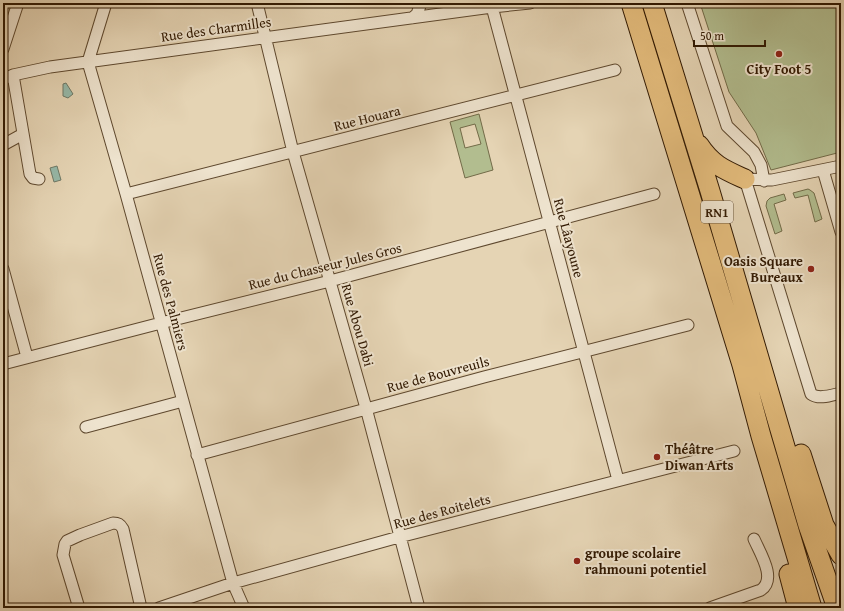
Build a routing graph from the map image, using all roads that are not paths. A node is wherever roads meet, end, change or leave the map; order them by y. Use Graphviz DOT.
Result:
graph roads {
  1 [pos="18,3"];
  2 [pos="106,3"];
  3 [pos="257,3"];
  4 [pos="421,3"];
  5 [pos="480,3"];
  6 [pos="530,3"];
  7 [pos="631,3"];
  8 [pos="652,3"];
  9 [pos="687,3"];
  10 [pos="491,5"];
  11 [pos="412,18"];
  12 [pos="265,38"];
  13 [pos="3,49"];
  14 [pos="88,62"];
  15 [pos="615,70"];
  16 [pos="8,77"];
  17 [pos="515,96"];
  18 [pos="23,134"];
  19 [pos="694,137"];
  20 [pos="3,145"];
  21 [pos="293,152"];
  22 [pos="841,166"];
  23 [pos="823,170"];
  24 [pos="39,179"];
  25 [pos="745,179"];
  26 [pos="764,181"];
  27 [pos="710,190"];
  28 [pos="690,192"];
  29 [pos="126,194"];
  30 [pos="654,194"];
  31 [pos="549,223"];
  32 [pos="841,232"];
  33 [pos="3,269"];
  34 [pos="330,280"];
  35 [pos="161,323"];
  36 [pos="688,325"];
  37 [pos="584,352"];
  38 [pos="27,358"];
  39 [pos="3,364"];
  40 [pos="841,393"];
  41 [pos="183,401"];
  42 [pos="366,408"];
  43 [pos="779,422"];
  44 [pos="86,427"];
  45 [pos="734,451"];
  46 [pos="197,455"];
  47 [pos="618,480"];
  48 [pos="399,537"];
  49 [pos="754,539"];
  50 [pos="841,555"];
  51 [pos="233,583"];
  52 [pos="791,584"];
  53 [pos="841,599"];
  54 [pos="79,608"];
  55 [pos="141,608"];
  56 [pos="162,608"];
  57 [pos="244,608"];
  58 [pos="419,608"];
  59 [pos="710,608"];
  60 [pos="793,608"];
  61 [pos="798,608"];
  62 [pos="812,608"];
  63 [pos="836,608"];
  1 -- 13 [label="street"];
  2 -- 14 [label="street"];
  3 -- 12 [label="street, Rue Abou Dabi"];
  4 -- 11 [label="street"];
  5 -- 10 [label="street"];
  6 -- 10 [label="street, Rue des Charmilles"];
  7 -- 28 [label="highway, RN1"];
  8 -- 19 [label="highway, RN1"];
  9 -- 26 [label="street"];
  10 -- 11 [label="street, Rue des Charmilles"];
  10 -- 17 [label="street, Rue Lâayoune"];
  11 -- 12 [label="street, Rue des Charmilles"];
  12 -- 14 [label="street, Rue des Charmilles"];
  12 -- 21 [label="street, Rue Abou Dabi"];
  14 -- 16 [label="street, Rue des Charmilles"];
  14 -- 29 [label="street, Rue des Palmiers"];
  15 -- 17 [label="street, Rue Houara"];
  16 -- 18 [label="street"];
  17 -- 21 [label="street, Rue Houara"];
  17 -- 31 [label="street, Rue Lâayoune"];
  18 -- 20 [label="street"];
  18 -- 24 [label="street"];
  19 -- 25 [label="highway"];
  19 -- 27 [label="highway, RN1"];
  21 -- 29 [label="street, Rue Houara"];
  21 -- 34 [label="street, Rue Abou Dabi"];
  22 -- 23 [label="street"];
  23 -- 26 [label="street"];
  23 -- 32 [label="street"];
  25 -- 26 [label="street"];
  25 -- 27 [label="highway"];
  25 -- 40 [label="street"];
  27 -- 43 [label="highway, RN1"];
  28 -- 52 [label="highway"];
  28 -- 62 [label="highway, RN1"];
  29 -- 35 [label="street, Rue des Palmiers"];
  30 -- 31 [label="street, Rue du Chasseur Jules Gros"];
  31 -- 34 [label="street, Rue du Chasseur Jules Gros"];
  31 -- 37 [label="street, Rue Lâayoune"];
  33 -- 38 [label="street"];
  34 -- 35 [label="street, Rue du Chasseur Jules Gros"];
  34 -- 42 [label="street, Rue Abou Dabi"];
  35 -- 38 [label="street, Rue du Chasseur Jules Gros"];
  35 -- 41 [label="street, Rue des Palmiers"];
  36 -- 37 [label="street, Rue de Bouvreuils"];
  37 -- 42 [label="street, Rue de Bouvreuils"];
  37 -- 47 [label="street, Rue Lâayoune"];
  38 -- 39 [label="street, Rue du Chasseur Jules Gros"];
  41 -- 44 [label="street"];
  41 -- 46 [label="street, Rue des Palmiers"];
  42 -- 46 [label="street, Rue de Bouvreuils"];
  42 -- 48 [label="street, Rue Abou Dabi"];
  43 -- 50 [label="highway"];
  43 -- 53 [label="highway"];
  43 -- 63 [label="highway, RN1"];
  45 -- 47 [label="street, Rue des Roitelets"];
  46 -- 51 [label="street, Rue des Palmiers"];
  47 -- 48 [label="street, Rue des Roitelets"];
  48 -- 51 [label="street, Rue des Roitelets"];
  48 -- 58 [label="street, Rue Abou Dabi"];
  49 -- 59 [label="street"];
  51 -- 56 [label="street, Rue des Roitelets"];
  51 -- 57 [label="street, Rue des Palmiers"];
  52 -- 60 [label="highway"];
  52 -- 61 [label="highway"];
  54 -- 55 [label="street"];
}
